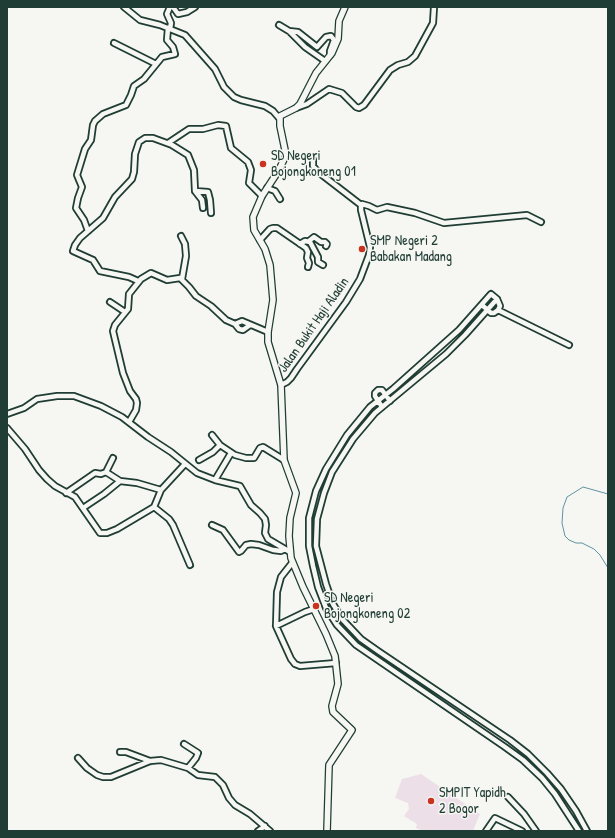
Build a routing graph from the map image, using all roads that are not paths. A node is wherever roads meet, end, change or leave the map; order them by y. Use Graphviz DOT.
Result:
graph roads {
  1 [pos="124,7"];
  2 [pos="172,7"];
  3 [pos="195,7"];
  4 [pos="345,7"];
  5 [pos="434,7"];
  6 [pos="279,25"];
  7 [pos="169,28"];
  8 [pos="289,31"];
  9 [pos="114,43"];
  10 [pos="330,55"];
  11 [pos="325,61"];
  12 [pos="156,64"];
  13 [pos="296,108"];
  14 [pos="279,118"];
  15 [pos="168,143"];
  16 [pos="312,160"];
  17 [pos="267,188"];
  18 [pos="195,191"];
  19 [pos="262,196"];
  20 [pos="280,199"];
  21 [pos="359,204"];
  22 [pos="202,208"];
  23 [pos="211,213"];
  24 [pos="541,222"];
  25 [pos="88,231"];
  26 [pos="181,236"];
  27 [pos="260,240"];
  28 [pos="309,241"];
  29 [pos="300,244"];
  30 [pos="326,246"];
  31 [pos="318,257"];
  32 [pos="322,265"];
  33 [pos="182,279"];
  34 [pos="138,281"];
  35 [pos="497,299"];
  36 [pos="110,302"];
  37 [pos="482,305"];
  38 [pos="498,310"];
  39 [pos="487,311"];
  40 [pos="125,312"];
  41 [pos="235,324"];
  42 [pos="250,325"];
  43 [pos="268,332"];
  44 [pos="569,345"];
  45 [pos="281,384"];
  46 [pos="386,395"];
  47 [pos="378,401"];
  48 [pos="390,401"];
  49 [pos="382,407"];
  50 [pos="7,414"];
  51 [pos="129,422"];
  52 [pos="7,428"];
  53 [pos="212,435"];
  54 [pos="220,445"];
  55 [pos="231,453"];
  56 [pos="113,458"];
  57 [pos="199,460"];
  58 [pos="284,460"];
  59 [pos="185,464"];
  60 [pos="106,472"];
  61 [pos="215,480"];
  62 [pos="120,481"];
  63 [pos="161,490"];
  64 [pos="66,493"];
  65 [pos="154,507"];
  66 [pos="83,508"];
  67 [pos="212,525"];
  68 [pos="288,550"];
  69 [pos="292,563"];
  70 [pos="190,565"];
  71 [pos="314,609"];
  72 [pos="276,626"];
  73 [pos="336,663"];
  74 [pos="485,723"];
  75 [pos="481,730"];
  76 [pos="496,731"];
  77 [pos="492,737"];
  78 [pos="184,744"];
  79 [pos="120,752"];
  80 [pos="78,758"];
  81 [pos="150,762"];
  82 [pos="188,768"];
  83 [pos="508,797"];
  84 [pos="265,826"];
  85 [pos="258,831"];
  86 [pos="270,831"];
  87 [pos="327,831"];
  88 [pos="486,831"];
  89 [pos="522,831"];
  90 [pos="536,831"];
  91 [pos="579,831"];
  92 [pos="587,831"];
  1 -- 7 [label="street"];
  2 -- 3 [label="street"];
  2 -- 7 [label="street"];
  4 -- 10 [label="street"];
  5 -- 13 [label="street"];
  6 -- 8 [label="street"];
  7 -- 12 [label="street"];
  7 -- 14 [label="street"];
  8 -- 10 [label="street"];
  8 -- 11 [label="street"];
  9 -- 12 [label="street"];
  10 -- 11 [label="street"];
  11 -- 13 [label="street"];
  12 -- 25 [label="street"];
  13 -- 14 [label="street"];
  14 -- 17 [label="street"];
  15 -- 18 [label="street"];
  15 -- 19 [label="street"];
  15 -- 25 [label="street"];
  16 -- 21 [label="street"];
  17 -- 19 [label="street"];
  17 -- 20 [label="street"];
  18 -- 22 [label="street"];
  18 -- 23 [label="street"];
  19 -- 27 [label="street"];
  21 -- 24 [label="street"];
  21 -- 45 [label="street, Jalan Bukit Haji Aladin"];
  25 -- 34 [label="street"];
  26 -- 33 [label="street"];
  27 -- 29 [label="street"];
  27 -- 43 [label="street"];
  28 -- 29 [label="street"];
  28 -- 30 [label="street"];
  28 -- 31 [label="street"];
  29 -- 31 [label="street"];
  31 -- 32 [label="street"];
  33 -- 34 [label="street"];
  33 -- 41 [label="street"];
  34 -- 40 [label="street"];
  35 -- 37 [label="street"];
  35 -- 38 [label="street"];
  35 -- 39 [label="street"];
  36 -- 40 [label="street"];
  37 -- 39 [label="street"];
  37 -- 46 [label="street"];
  38 -- 39 [label="street"];
  38 -- 44 [label="street"];
  39 -- 48 [label="street"];
  40 -- 51 [label="street"];
  41 -- 42 [label="street"];
  41 -- 42 [label="street"];
  42 -- 43 [label="street"];
  43 -- 45 [label="street"];
  45 -- 58 [label="street"];
  46 -- 47 [label="street"];
  46 -- 47 [label="street"];
  46 -- 48 [label="street"];
  47 -- 49 [label="street"];
  47 -- 75 [label="street"];
  48 -- 49 [label="street"];
  49 -- 74 [label="street"];
  50 -- 51 [label="street"];
  51 -- 59 [label="street"];
  52 -- 64 [label="street"];
  53 -- 54 [label="street"];
  54 -- 55 [label="street"];
  54 -- 57 [label="street"];
  55 -- 58 [label="street"];
  55 -- 61 [label="street"];
  56 -- 60 [label="street"];
  58 -- 68 [label="street"];
  59 -- 61 [label="street"];
  59 -- 63 [label="street"];
  60 -- 62 [label="street"];
  60 -- 64 [label="street"];
  61 -- 68 [label="street"];
  62 -- 63 [label="street"];
  62 -- 66 [label="street"];
  63 -- 65 [label="street"];
  64 -- 66 [label="street"];
  65 -- 66 [label="street"];
  65 -- 70 [label="street"];
  67 -- 68 [label="street"];
  68 -- 69 [label="street"];
  69 -- 71 [label="street"];
  69 -- 72 [label="street"];
  71 -- 72 [label="street"];
  71 -- 73 [label="street"];
  72 -- 73 [label="street"];
  73 -- 87 [label="street"];
  74 -- 75 [label="street"];
  74 -- 76 [label="street"];
  75 -- 77 [label="street"];
  76 -- 77 [label="street"];
  76 -- 92 [label="street"];
  77 -- 91 [label="street"];
  78 -- 82 [label="street"];
  79 -- 81 [label="street"];
  80 -- 81 [label="street"];
  81 -- 82 [label="street"];
  82 -- 84 [label="street"];
  83 -- 90 [label="street"];
  84 -- 85 [label="street"];
  84 -- 86 [label="street"];
  88 -- 89 [label="street"];
}
